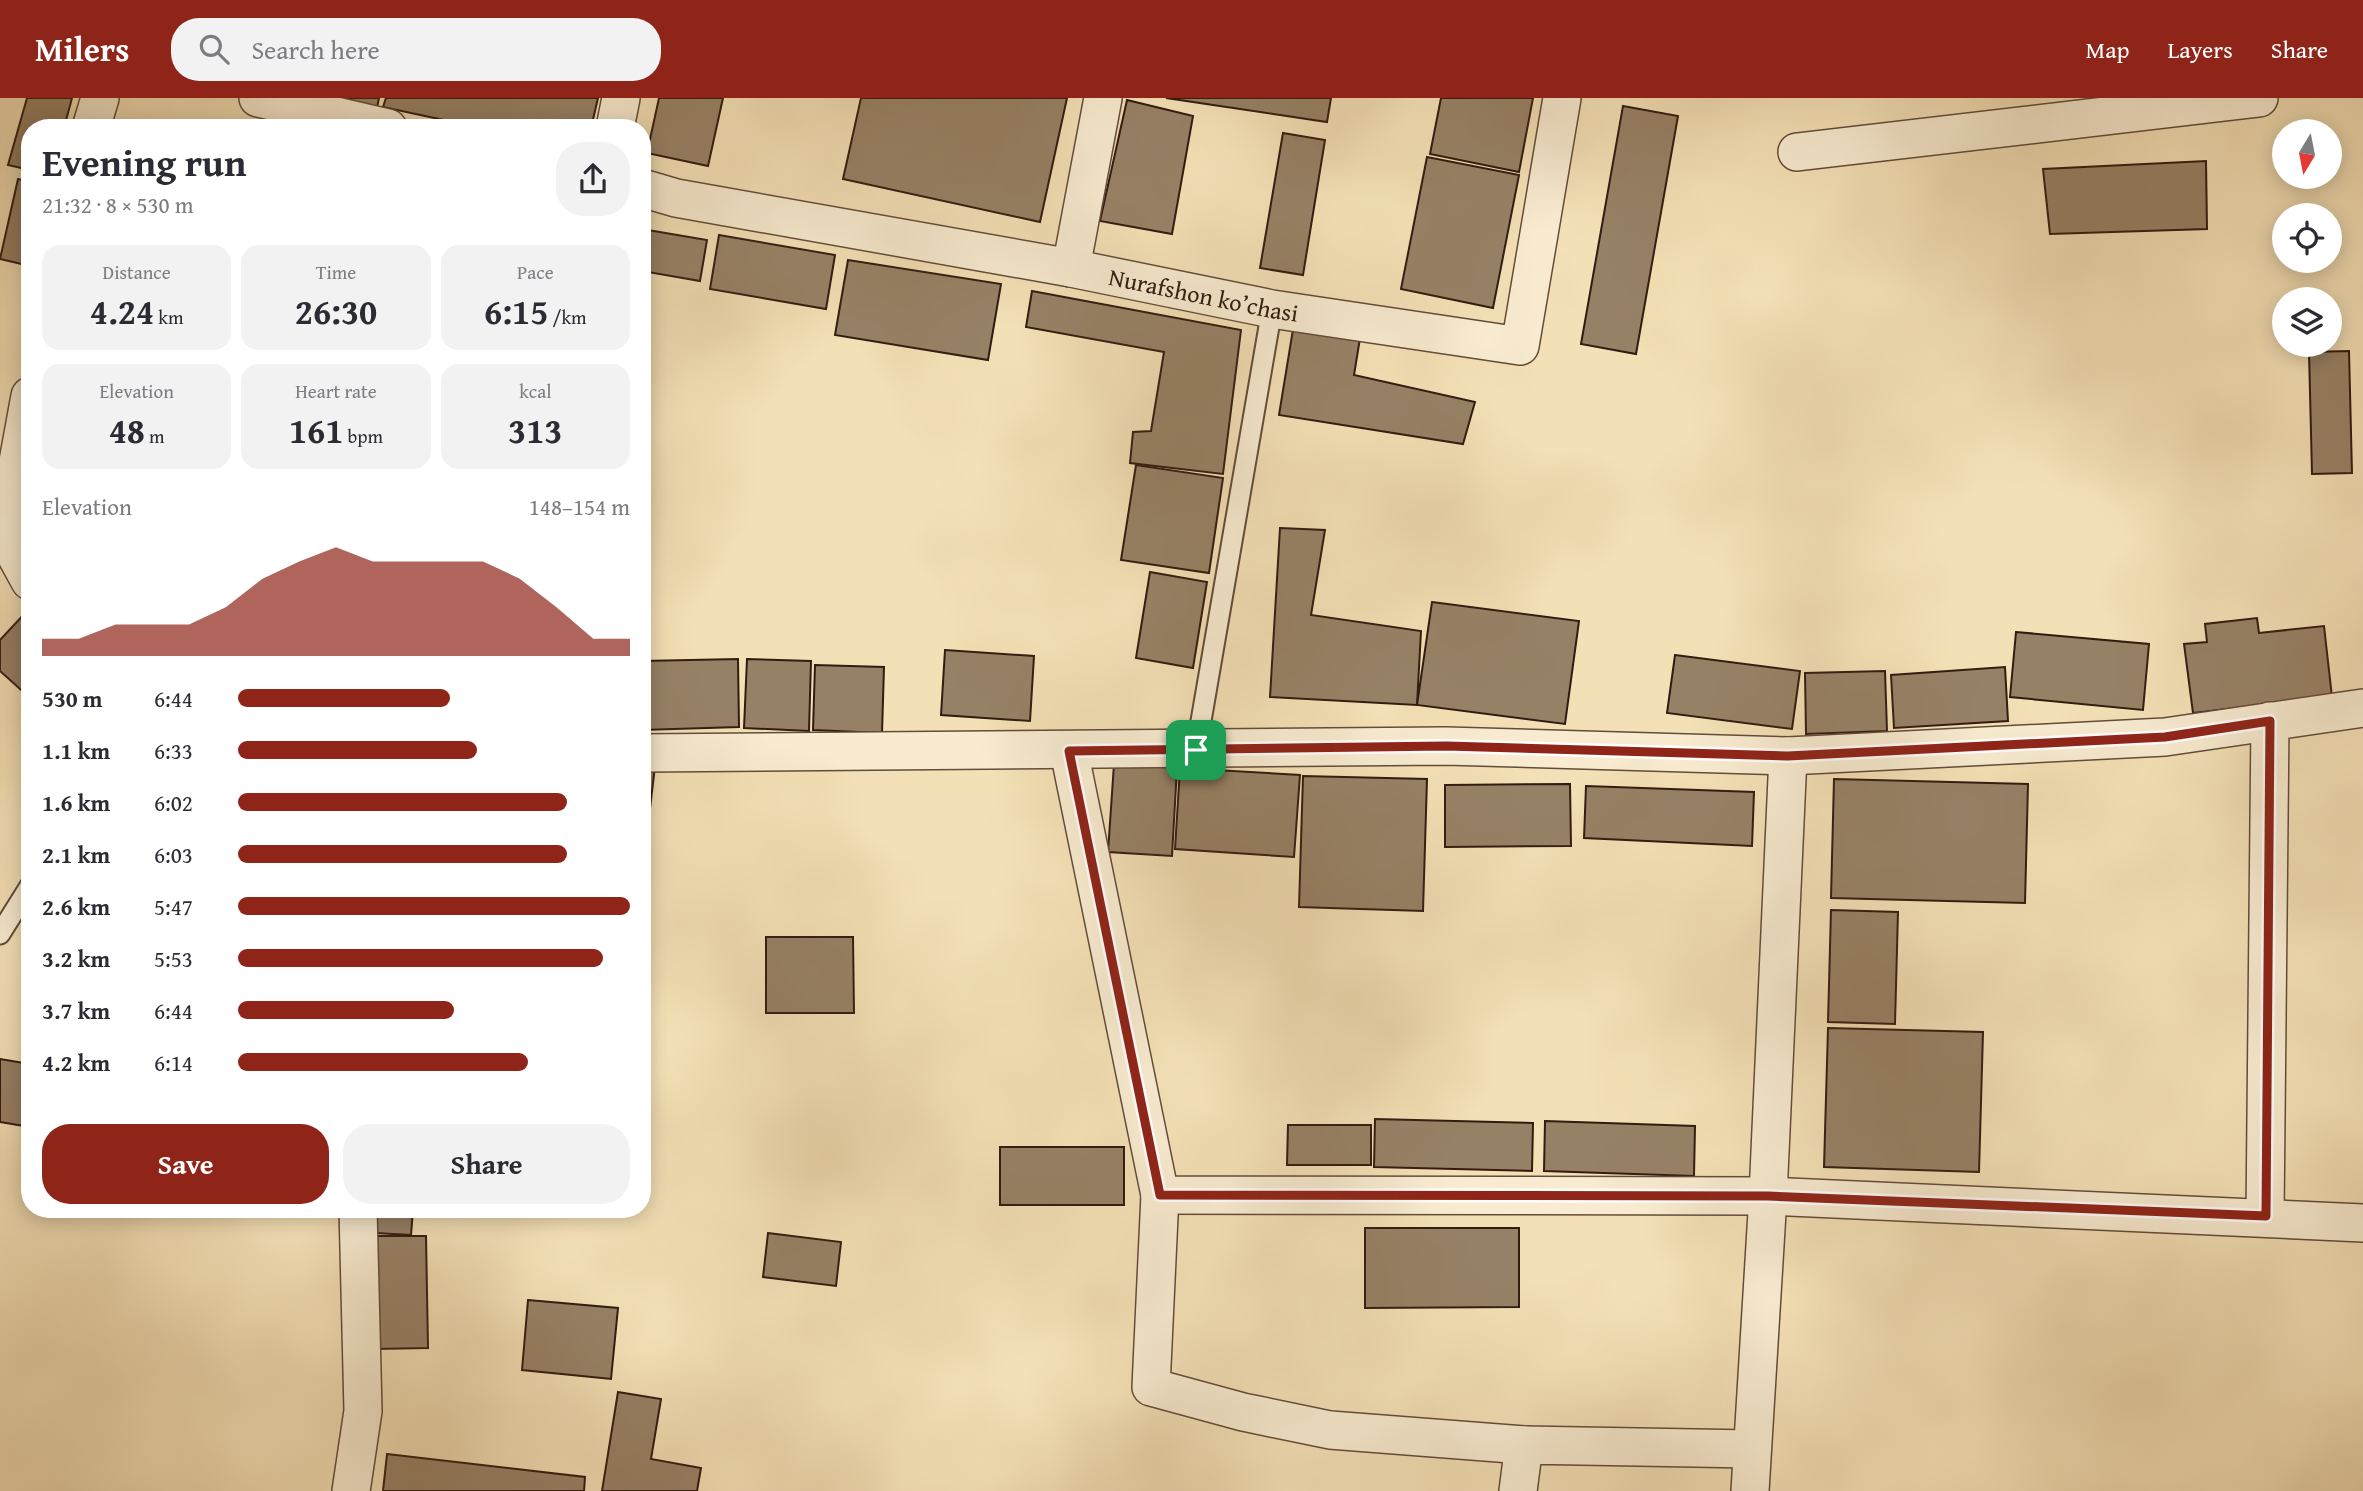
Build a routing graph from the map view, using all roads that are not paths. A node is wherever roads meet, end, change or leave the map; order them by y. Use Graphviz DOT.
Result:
graph roads {
  1 [pos="100,98"];
  2 [pos="258,98"];
  3 [pos="621,98"];
  4 [pos="1103,98"];
  5 [pos="1562,98"];
  6 [pos="2259,98"];
  7 [pos="94,119"];
  8 [pos="349,119"];
  9 [pos="617,119"];
  10 [pos="1797,152"];
  11 [pos="651,191"];
  12 [pos="1071,268"];
  13 [pos="1272,309"];
  14 [pos="21,445"];
  15 [pos="21,565"];
  16 [pos="2363,708"];
  17 [pos="2270,721"];
  18 [pos="1196,750"];
  19 [pos="1069,751"];
  20 [pos="651,753"];
  21 [pos="1788,756"];
  22 [pos="21,900"];
  23 [pos="0,934"];
  24 [pos="1160,1195"];
  25 [pos="1768,1196"];
  26 [pos="2266,1216"];
  27 [pos="358,1218"];
  28 [pos="2363,1223"];
  29 [pos="1524,1445"];
  30 [pos="1752,1449"];
  31 [pos="351,1491"];
  32 [pos="1518,1491"];
  33 [pos="1749,1491"];
  1 -- 7 [label="street"];
  2 -- 8 [label="street"];
  3 -- 9 [label="street"];
  4 -- 12 [label="street"];
  5 -- 13 [label="street, Nurafshon ko’chasi"];
  6 -- 10 [label="street"];
  11 -- 12 [label="street, Nurafshon ko’chasi"];
  12 -- 13 [label="street, Nurafshon ko’chasi"];
  13 -- 18 [label="lane"];
  14 -- 15 [label="street"];
  16 -- 17 [label="street"];
  17 -- 21 [label="street"];
  17 -- 26 [label="street"];
  18 -- 19 [label="street"];
  18 -- 21 [label="street"];
  19 -- 20 [label="street"];
  19 -- 24 [label="street"];
  21 -- 25 [label="street"];
  22 -- 23 [label="lane"];
  24 -- 25 [label="street"];
  24 -- 29 [label="street"];
  25 -- 26 [label="street"];
  25 -- 30 [label="street"];
  26 -- 28 [label="street"];
  27 -- 31 [label="street"];
  29 -- 30 [label="street"];
  29 -- 32 [label="street"];
  30 -- 33 [label="street"];
}
